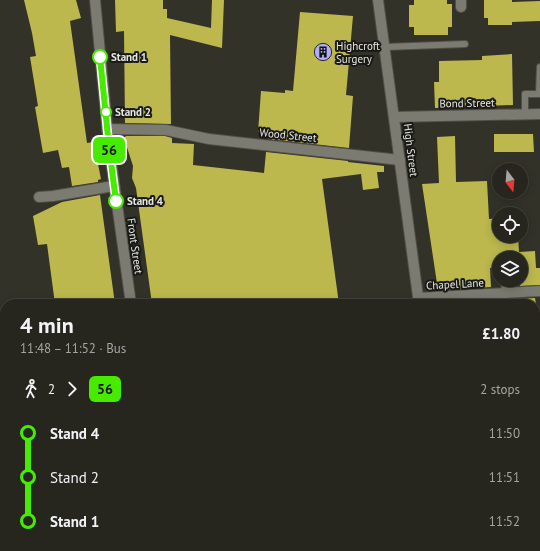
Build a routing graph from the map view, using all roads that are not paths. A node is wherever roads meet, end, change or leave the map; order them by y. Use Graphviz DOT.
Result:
graph roads {
  1 [pos="95,0"];
  2 [pos="378,0"];
  3 [pos="465,44"];
  4 [pos="385,47"];
  5 [pos="540,67"];
  6 [pos="526,114"];
  7 [pos="540,114"];
  8 [pos="394,117"];
  9 [pos="107,129"];
  10 [pos="400,160"];
  11 [pos="114,186"];
  12 [pos="39,197"];
  13 [pos="505,287"];
  14 [pos="540,291"];
  15 [pos="505,293"];
  16 [pos="130,299"];
  17 [pos="419,299"];
  18 [pos="440,299"];
  1 -- 9 [label="street, Front Street"];
  2 -- 4 [label="street, High Street"];
  3 -- 4 [label="lane"];
  4 -- 8 [label="street, High Street"];
  5 -- 6 [label="lane"];
  6 -- 7 [label="street, Bond Street"];
  6 -- 8 [label="street, Bond Street"];
  8 -- 10 [label="street, High Street"];
  9 -- 10 [label="street, Wood Street"];
  9 -- 11 [label="street, Front Street"];
  10 -- 17 [label="street, High Street"];
  11 -- 12 [label="street"];
  11 -- 16 [label="street, Front Street"];
  13 -- 15 [label="lane"];
  14 -- 15 [label="street, Chapel Lane"];
  15 -- 18 [label="street, Chapel Lane"];
}
